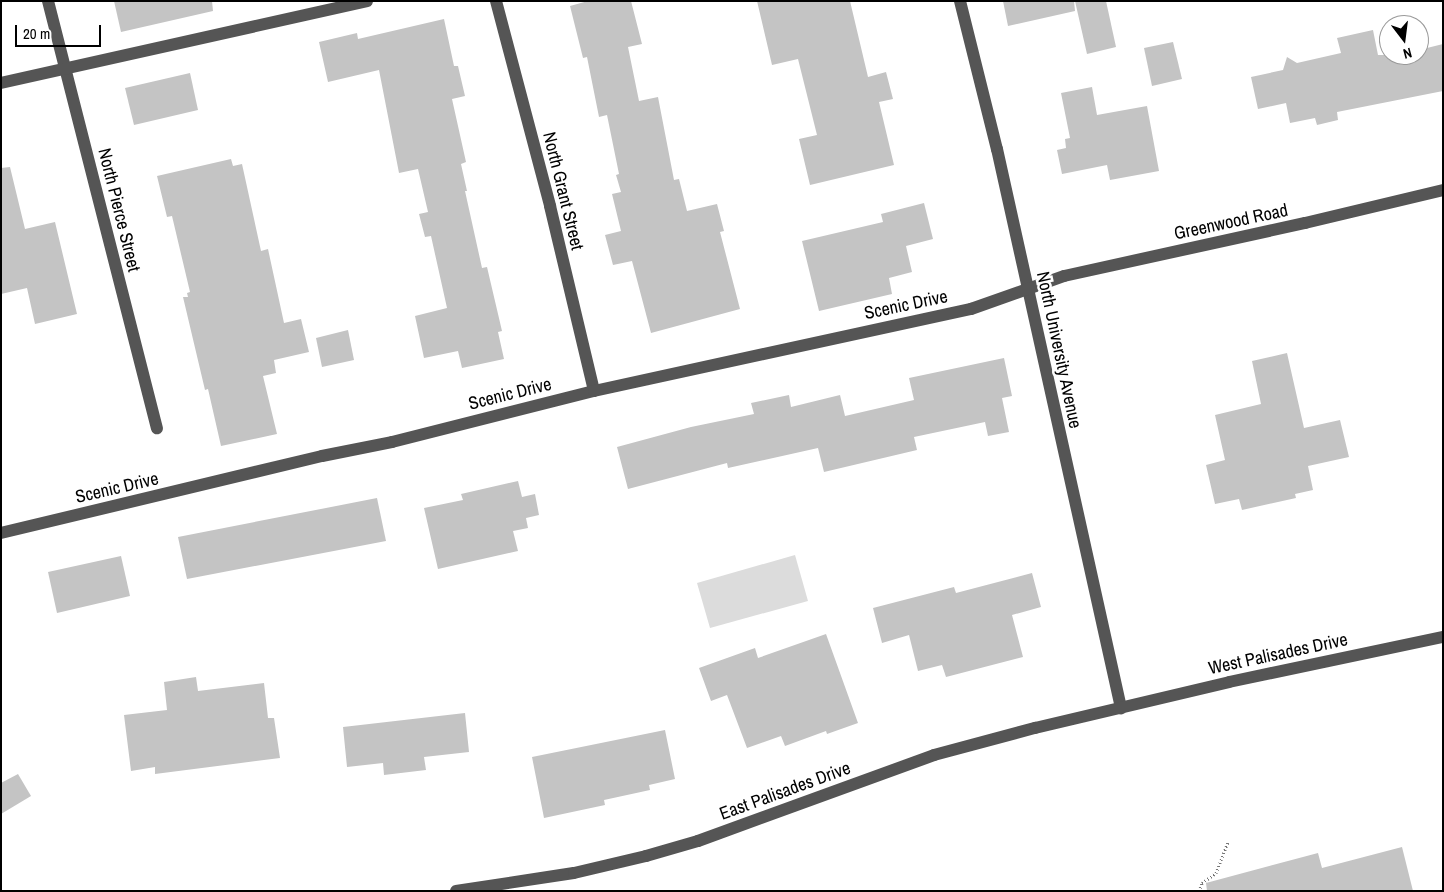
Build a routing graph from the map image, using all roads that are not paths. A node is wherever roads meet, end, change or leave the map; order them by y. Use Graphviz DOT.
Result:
graph roads {
  1 [pos="48,1"];
  2 [pos="367,1"];
  3 [pos="496,1"];
  4 [pos="960,1"];
  5 [pos="65,70"];
  6 [pos="1,83"];
  7 [pos="1443,190"];
  8 [pos="1028,289"];
  9 [pos="594,390"];
  10 [pos="157,428"];
  11 [pos="1,533"];
  12 [pos="1443,637"];
  13 [pos="1121,708"];
  14 [pos="456,891"];
  1 -- 5 [label="street, North Pierce Street"];
  2 -- 5 [label="street"];
  3 -- 9 [label="street, North Grant Street"];
  4 -- 8 [label="street, North University Avenue"];
  5 -- 6 [label="street"];
  5 -- 10 [label="street, North Pierce Street"];
  7 -- 8 [label="street, Greenwood Road"];
  8 -- 9 [label="street, Scenic Drive"];
  8 -- 13 [label="street, North University Avenue"];
  9 -- 11 [label="street, Scenic Drive"];
  12 -- 13 [label="street, West Palisades Drive"];
  13 -- 14 [label="street, East Palisades Drive"];
}
